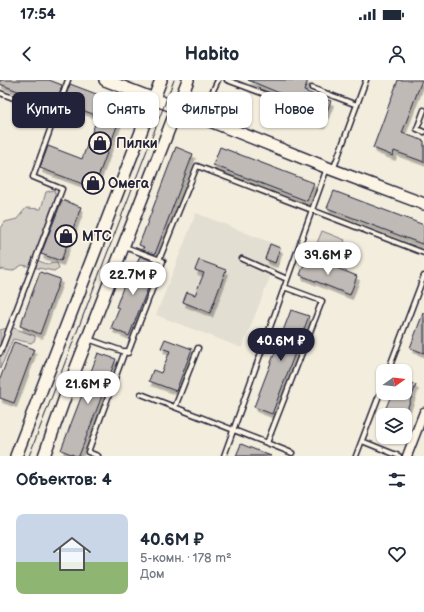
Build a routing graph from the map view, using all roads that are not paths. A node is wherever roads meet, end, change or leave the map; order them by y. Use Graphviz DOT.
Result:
graph roads {
  1 [pos="68,80"];
  2 [pos="105,80"];
  3 [pos="162,80"];
  4 [pos="188,80"];
  5 [pos="218,80"];
  6 [pos="227,80"];
  7 [pos="366,80"];
  8 [pos="312,88"];
  9 [pos="64,92"];
  10 [pos="136,92"];
  11 [pos="157,92"];
  12 [pos="183,92"];
  13 [pos="212,92"];
  14 [pos="260,92"];
  15 [pos="0,93"];
  16 [pos="12,98"];
  17 [pos="357,105"];
  18 [pos="424,110"];
  19 [pos="51,128"];
  20 [pos="143,128"];
  21 [pos="169,128"];
  22 [pos="228,128"];
  23 [pos="424,132"];
  24 [pos="330,169"];
  25 [pos="424,204"];
  26 [pos="312,210"];
  27 [pos="123,246"];
  28 [pos="424,253"];
  29 [pos="242,259"];
  30 [pos="159,260"];
  31 [pos="424,276"];
  32 [pos="287,279"];
  33 [pos="284,287"];
  34 [pos="87,339"];
  35 [pos="198,348"];
  36 [pos="125,351"];
  37 [pos="0,353"];
  38 [pos="391,364"];
  39 [pos="141,394"];
  40 [pos="377,400"];
  41 [pos="175,407"];
  42 [pos="424,412"];
  43 [pos="233,430"];
  44 [pos="362,441"];
  45 [pos="267,443"];
  46 [pos="292,453"];
  47 [pos="16,456"];
  48 [pos="44,456"];
  49 [pos="98,456"];
  50 [pos="224,456"];
  51 [pos="356,456"];
  52 [pos="399,456"];
  53 [pos="407,456"];
  1 -- 9 [label="lane"];
  2 -- 10 [label="main road"];
  3 -- 11 [label="main road"];
  4 -- 12 [label="main road"];
  5 -- 13 [label="lane"];
  6 -- 14 [label="lane"];
  7 -- 17 [label="lane"];
  8 -- 17 [label="lane"];
  15 -- 16 [label="lane"];
  17 -- 24 [label="lane"];
  18 -- 23 [label="lane"];
  19 -- 37 [label="lane"];
  20 -- 47 [label="main road"];
  21 -- 27 [label="main road"];
  22 -- 24 [label="main road"];
  24 -- 25 [label="main road"];
  24 -- 26 [label="lane"];
  26 -- 28 [label="lane"];
  26 -- 30 [label="lane"];
  26 -- 32 [label="lane"];
  27 -- 30 [label="lane"];
  27 -- 34 [label="main road"];
  29 -- 32 [label="lane"];
  30 -- 36 [label="lane"];
  31 -- 38 [label="lane"];
  32 -- 33 [label="lane"];
  33 -- 43 [label="lane"];
  33 -- 45 [label="lane"];
  34 -- 36 [label="lane"];
  34 -- 48 [label="main road"];
  35 -- 41 [label="lane"];
  36 -- 49 [label="lane"];
  39 -- 41 [label="lane"];
  40 -- 44 [label="lane"];
  41 -- 43 [label="lane"];
  42 -- 53 [label="street"];
  43 -- 45 [label="lane"];
  43 -- 50 [label="lane"];
  44 -- 51 [label="lane"];
  44 -- 52 [label="lane"];
  45 -- 46 [label="lane"];
}
